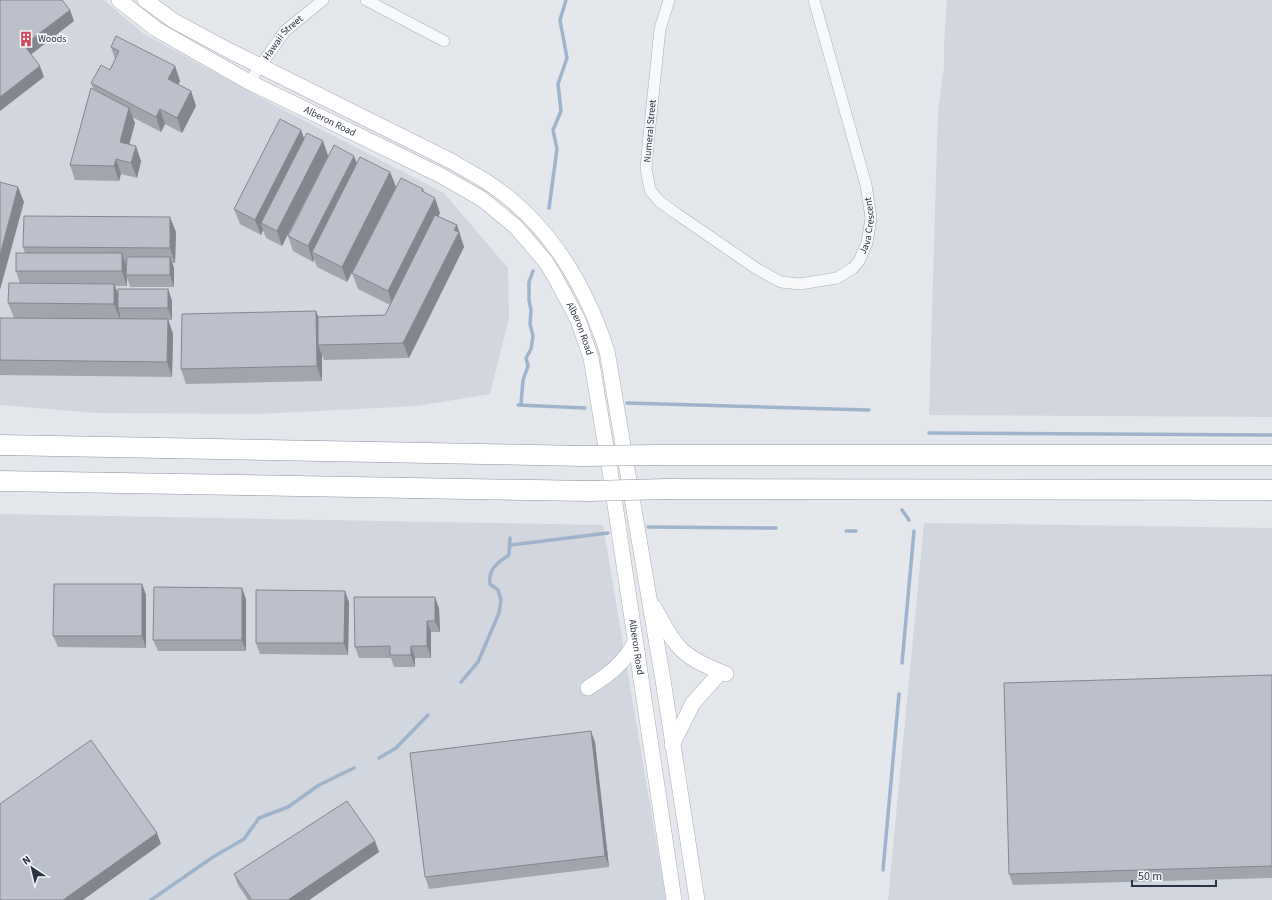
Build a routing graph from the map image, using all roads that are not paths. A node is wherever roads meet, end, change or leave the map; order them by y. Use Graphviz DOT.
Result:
graph roads {
  1 [pos="118,0"];
  2 [pos="145,0"];
  3 [pos="323,0"];
  4 [pos="366,0"];
  5 [pos="668,0"];
  6 [pos="814,0"];
  7 [pos="444,41"];
  8 [pos="261,66"];
  9 [pos="249,82"];
  10 [pos="707,235"];
  11 [pos="0,445"];
  12 [pos="1272,455"];
  13 [pos="0,481"];
  14 [pos="1272,490"];
  15 [pos="648,596"];
  16 [pos="635,642"];
  17 [pos="588,688"];
  18 [pos="672,746"];
  19 [pos="674,900"];
  20 [pos="697,900"];
  1 -- 9 [label="main road, Alberon Road"];
  2 -- 8 [label="main road, Alberon Road"];
  3 -- 8 [label="street, Hawaii Street"];
  4 -- 7 [label="street"];
  5 -- 10 [label="street, Numeral Street"];
  6 -- 10 [label="street, Java Crescent"];
  8 -- 9 [label="street, Hawaii Street"];
  8 -- 15 [label="main road, Alberon Road"];
  9 -- 16 [label="main road, Alberon Road"];
  11 -- 12 [label="highway, bridge"];
  13 -- 14 [label="highway, bridge"];
  15 -- 18 [label="main road, Alberon Road"];
  15 -- 18 [label="main road"];
  16 -- 17 [label="main road"];
  16 -- 19 [label="main road, Alberon Road"];
  18 -- 20 [label="main road, Alberon Road"];
}
